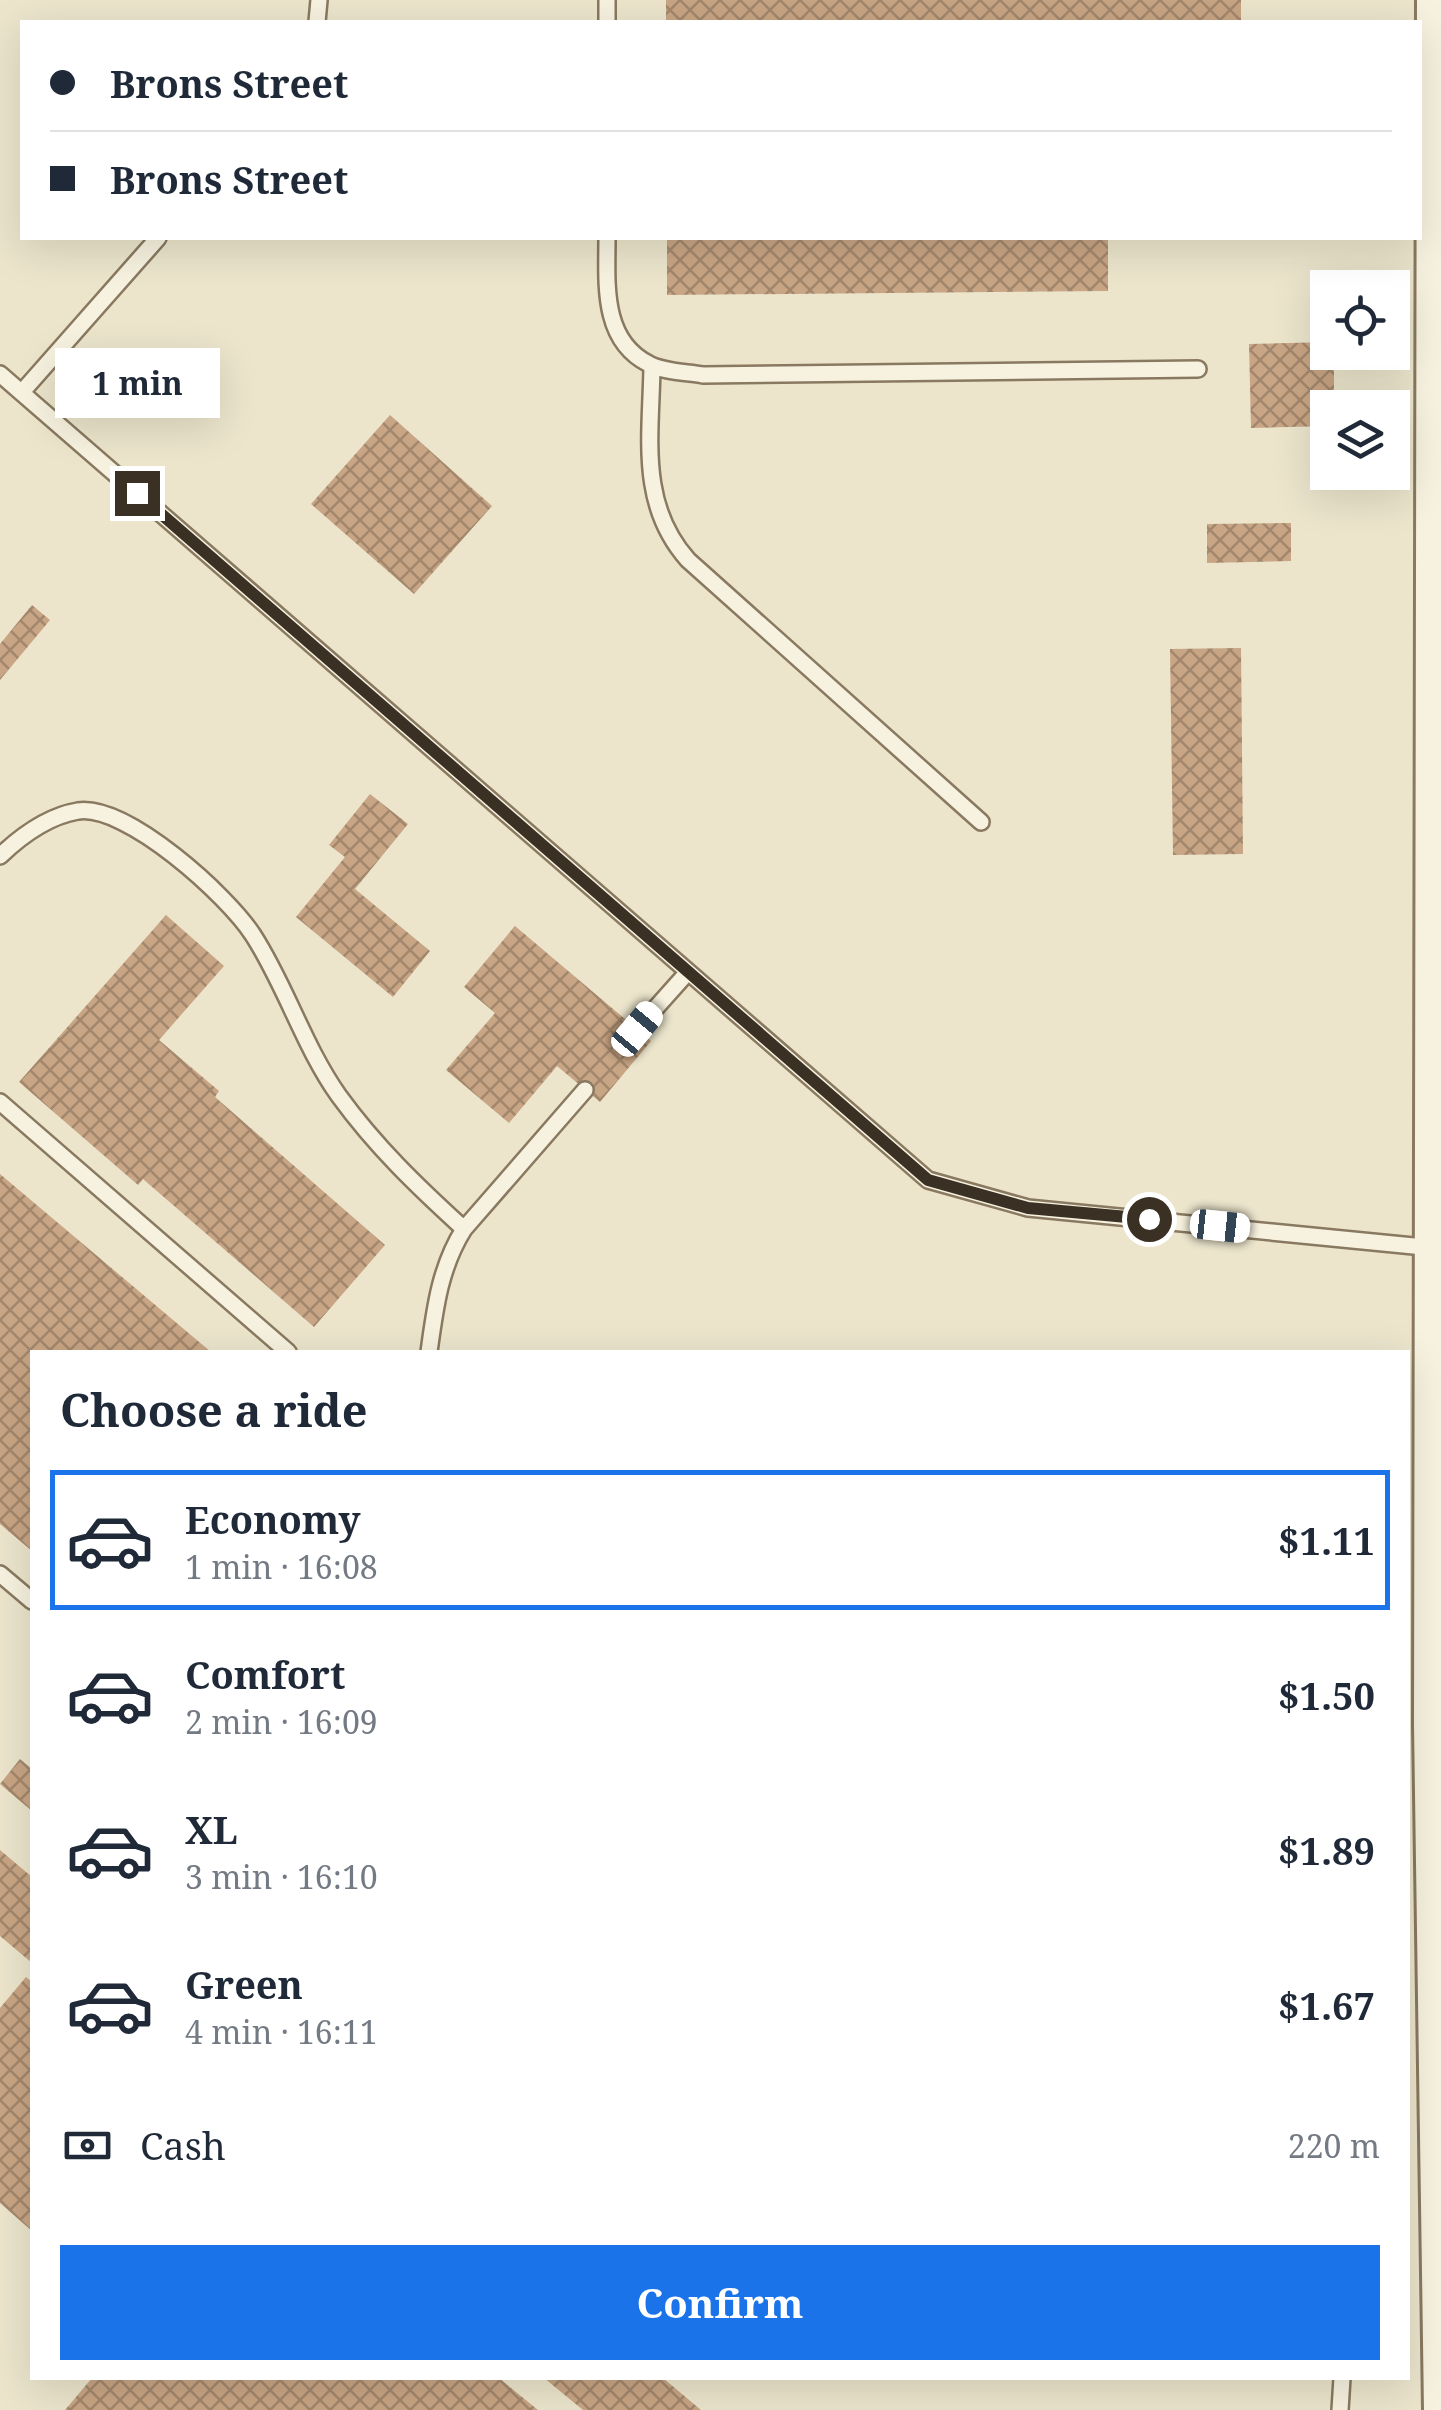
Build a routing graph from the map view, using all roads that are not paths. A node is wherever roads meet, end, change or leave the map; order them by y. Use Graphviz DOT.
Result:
graph roads {
  1 [pos="1433,0"];
  2 [pos="1437,193"];
  3 [pos="156,240"];
  4 [pos="606,240"];
  5 [pos="652,366"];
  6 [pos="1198,369"];
  7 [pos="0,374"];
  8 [pos="22,392"];
  9 [pos="981,822"];
  10 [pos="0,856"];
  11 [pos="686,973"];
  12 [pos="637,1029"];
  13 [pos="585,1090"];
  14 [pos="0,1102"];
  15 [pos="464,1229"];
  16 [pos="1434,1248"];
  17 [pos="286,1350"];
  18 [pos="429,1350"];
  19 [pos="0,1574"];
  20 [pos="30,1599"];
  21 [pos="1419,1725"];
  22 [pos="1342,2380"];
  23 [pos="1340,2410"];
  24 [pos="1440,2410"];
  1 -- 2 [label="street"];
  2 -- 16 [label="street"];
  3 -- 8 [label="lane"];
  4 -- 5 [label="lane"];
  5 -- 6 [label="lane"];
  5 -- 9 [label="lane"];
  7 -- 8 [label="lane"];
  8 -- 11 [label="lane"];
  10 -- 15 [label="lane"];
  11 -- 12 [label="lane"];
  11 -- 16 [label="lane"];
  13 -- 15 [label="lane"];
  14 -- 17 [label="lane"];
  15 -- 18 [label="lane"];
  16 -- 21 [label="street"];
  19 -- 20 [label="lane"];
  21 -- 24 [label="street"];
  22 -- 23 [label="lane"];
}
